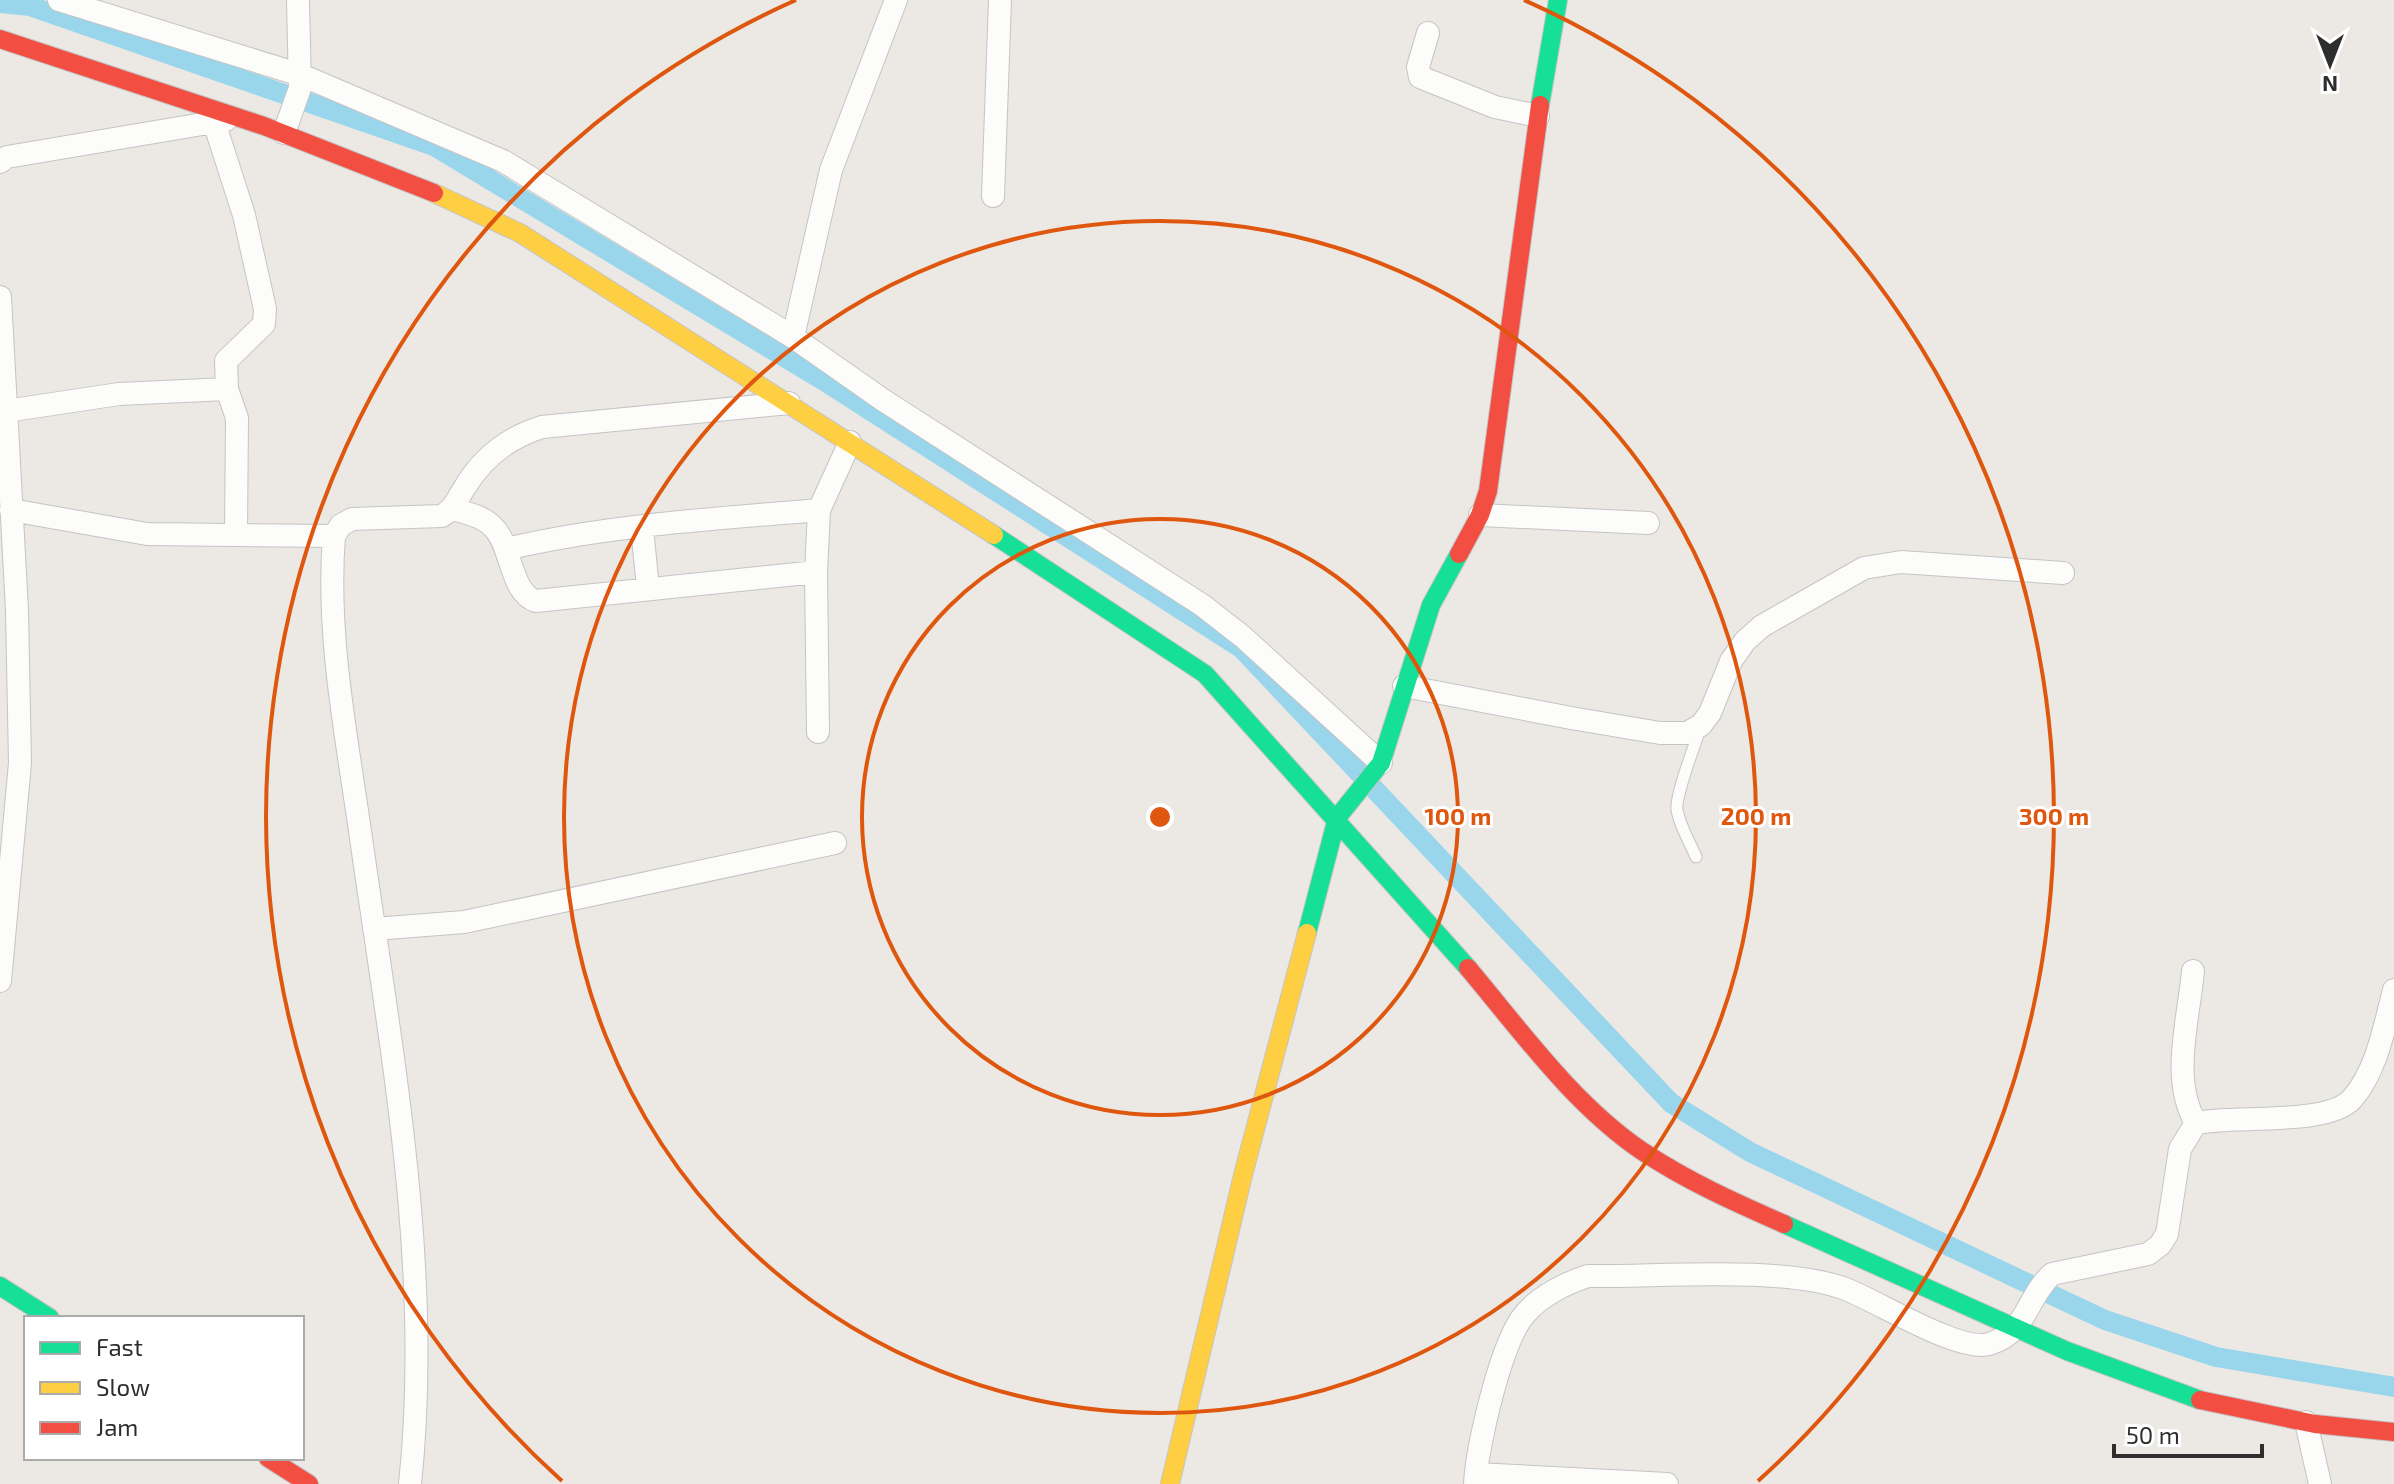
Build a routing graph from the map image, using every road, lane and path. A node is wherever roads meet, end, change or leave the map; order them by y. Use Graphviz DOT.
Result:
graph roads {
  1 [pos="59,0"];
  2 [pos="298,0"];
  3 [pos="896,0"];
  4 [pos="1000,0"];
  5 [pos="1558,0"];
  6 [pos="83,4"];
  7 [pos="1428,33"];
  8 [pos="0,39"];
  9 [pos="300,82"];
  10 [pos="1538,116"];
  11 [pos="238,118"];
  12 [pos="214,122"];
  13 [pos="286,127"];
  14 [pos="0,162"];
  15 [pos="993,196"];
  16 [pos="0,297"];
  17 [pos="793,337"];
  18 [pos="227,389"];
  19 [pos="789,403"];
  20 [pos="6,411"];
  21 [pos="850,442"];
  22 [pos="453,509"];
  23 [pos="11,510"];
  24 [pos="819,510"];
  25 [pos="1480,515"];
  26 [pos="1648,523"];
  27 [pos="642,528"];
  28 [pos="236,535"];
  29 [pos="334,536"];
  30 [pos="506,549"];
  31 [pos="816,572"];
  32 [pos="2063,573"];
  33 [pos="648,588"];
  34 [pos="1404,686"];
  35 [pos="1701,725"];
  36 [pos="818,732"];
  37 [pos="1377,770"];
  38 [pos="1342,812"];
  39 [pos="835,843"];
  40 [pos="1696,857"];
  41 [pos="374,929"];
  42 [pos="2193,971"];
  43 [pos="0,981"];
  44 [pos="2394,990"];
  45 [pos="2196,1123"];
  46 [pos="0,1286"];
  47 [pos="47,1316"];
  48 [pos="2020,1323"];
  49 [pos="2306,1422"];
  50 [pos="2394,1432"];
  51 [pos="271,1460"];
  52 [pos="1476,1479"];
  53 [pos="309,1484"];
  54 [pos="410,1484"];
  55 [pos="1170,1484"];
  56 [pos="1667,1484"];
  57 [pos="2320,1484"];
  1 -- 6 [label="street"];
  2 -- 9 [label="street"];
  3 -- 17 [label="street"];
  4 -- 15 [label="street"];
  5 -- 10 [label="street"];
  6 -- 9 [label="street"];
  7 -- 10 [label="street"];
  8 -- 11 [label="street"];
  9 -- 13 [label="street"];
  9 -- 17 [label="street"];
  10 -- 25 [label="street"];
  11 -- 12 [label="street"];
  11 -- 13 [label="street"];
  12 -- 14 [label="street"];
  12 -- 18 [label="street"];
  13 -- 19 [label="street"];
  16 -- 20 [label="street"];
  17 -- 37 [label="street"];
  18 -- 20 [label="street"];
  18 -- 28 [label="street"];
  19 -- 21 [label="street"];
  19 -- 22 [label="street"];
  20 -- 23 [label="street"];
  21 -- 24 [label="street"];
  21 -- 38 [label="street"];
  22 -- 29 [label="street"];
  22 -- 30 [label="street"];
  23 -- 28 [label="street"];
  23 -- 43 [label="street"];
  24 -- 27 [label="street"];
  24 -- 31 [label="street"];
  25 -- 26 [label="street"];
  25 -- 34 [label="street"];
  27 -- 30 [label="street"];
  27 -- 33 [label="street"];
  28 -- 29 [label="street"];
  29 -- 41 [label="street"];
  30 -- 33 [label="street"];
  31 -- 33 [label="street"];
  31 -- 36 [label="street"];
  32 -- 35 [label="street"];
  34 -- 35 [label="street"];
  34 -- 37 [label="street"];
  35 -- 40 [label="lane"];
  37 -- 38 [label="street"];
  38 -- 48 [label="street"];
  38 -- 55 [label="street"];
  39 -- 41 [label="street"];
  41 -- 54 [label="street"];
  42 -- 45 [label="street"];
  44 -- 45 [label="street"];
  45 -- 48 [label="street"];
  46 -- 47 [label="street"];
  48 -- 49 [label="street"];
  48 -- 52 [label="street"];
  49 -- 50 [label="street"];
  49 -- 57 [label="street"];
  51 -- 53 [label="street"];
  52 -- 56 [label="street"];
}
